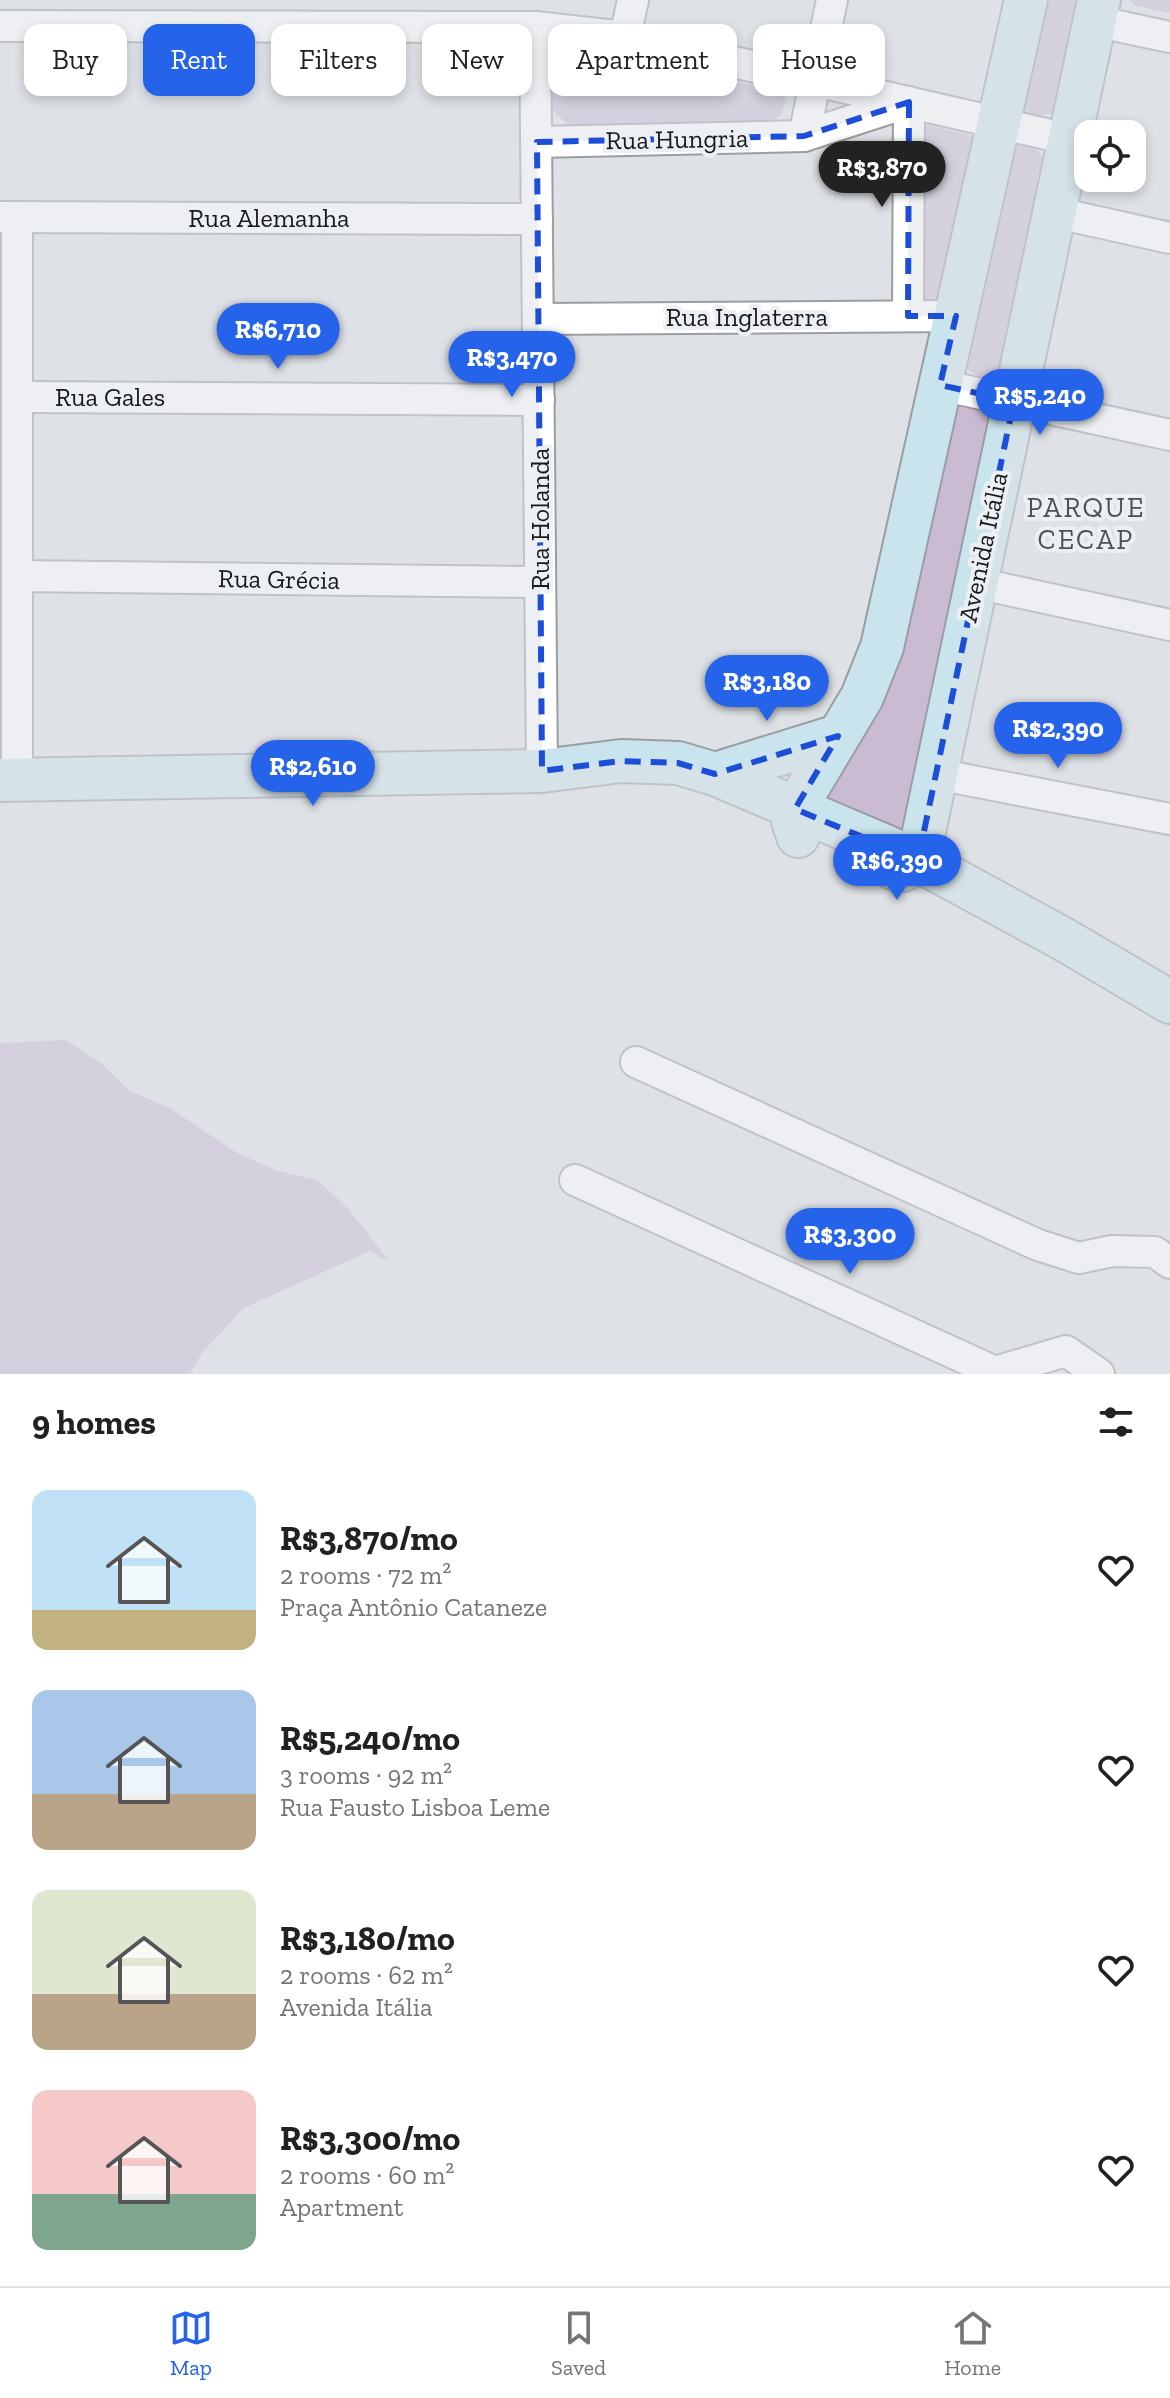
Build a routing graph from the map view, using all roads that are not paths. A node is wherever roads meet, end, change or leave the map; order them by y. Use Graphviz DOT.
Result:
graph roads {
  1 [pos="633,0"];
  2 [pos="832,0"];
  3 [pos="1026,0"];
  4 [pos="1097,10"];
  5 [pos="126,13"];
  6 [pos="317,13"];
  7 [pos="500,13"];
  8 [pos="628,24"];
  9 [pos="827,24"];
  10 [pos="0,26"];
  11 [pos="535,27"];
  12 [pos="548,28"];
  13 [pos="1170,37"];
  14 [pos="812,96"];
  15 [pos="882,96"];
  16 [pos="909,102"];
  17 [pos="999,123"];
  18 [pos="804,136"];
  19 [pos="1068,139"];
  20 [pos="537,142"];
  21 [pos="1053,212"];
  22 [pos="8,217"];
  23 [pos="537,219"];
  24 [pos="1170,238"];
  25 [pos="908,316"];
  26 [pos="956,316"];
  27 [pos="538,319"];
  28 [pos="940,385"];
  29 [pos="17,397"];
  30 [pos="539,400"];
  31 [pos="1014,401"];
  32 [pos="1170,435"];
  33 [pos="17,576"];
  34 [pos="540,582"];
  35 [pos="976,583"];
  36 [pos="1170,625"];
  37 [pos="9,628"];
  38 [pos="838,736"];
  39 [pos="621,761"];
  40 [pos="542,771"];
  41 [pos="715,774"];
  42 [pos="936,774"];
  43 [pos="8,780"];
  44 [pos="1170,819"];
  45 [pos="797,823"];
  46 [pos="918,860"];
  47 [pos="855,863"];
  48 [pos="1065,940"];
  49 [pos="1170,1002"];
  50 [pos="636,1062"];
  51 [pos="575,1180"];
  52 [pos="1170,1263"];
  53 [pos="1099,1374"];
  1 -- 8 [label="street"];
  2 -- 9 [label="street"];
  3 -- 17 [label="street"];
  4 -- 13 [label="street"];
  4 -- 19 [label="street, Avenida Itália"];
  5 -- 6 [label="street"];
  5 -- 10 [label="street"];
  6 -- 7 [label="street"];
  7 -- 11 [label="street"];
  11 -- 12 [label="street"];
  11 -- 20 [label="street, Rua Holanda"];
  14 -- 18 [label="street"];
  15 -- 16 [label="street"];
  16 -- 17 [label="street"];
  16 -- 18 [label="street, Rua Hungria"];
  16 -- 25 [label="street"];
  17 -- 19 [label="street"];
  17 -- 26 [label="street"];
  18 -- 20 [label="street, Rua Hungria"];
  19 -- 21 [label="street, Avenida Itália"];
  20 -- 23 [label="street, Rua Holanda"];
  21 -- 24 [label="street"];
  21 -- 31 [label="street, Avenida Itália"];
  22 -- 23 [label="street, Rua Alemanha"];
  22 -- 29 [label="street"];
  23 -- 27 [label="street, Rua Holanda"];
  25 -- 26 [label="street, Rua Inglaterra"];
  25 -- 27 [label="street, Rua Inglaterra"];
  26 -- 28 [label="street"];
  27 -- 30 [label="street, Rua Holanda"];
  28 -- 31 [label="street"];
  28 -- 38 [label="street"];
  29 -- 30 [label="street, Rua Gales"];
  29 -- 33 [label="street"];
  30 -- 34 [label="street, Rua Holanda"];
  31 -- 32 [label="street"];
  31 -- 35 [label="street, Avenida Itália"];
  33 -- 34 [label="street, Rua Grécia"];
  33 -- 37 [label="street"];
  34 -- 40 [label="street, Rua Holanda"];
  35 -- 36 [label="street"];
  35 -- 42 [label="street, Avenida Itália"];
  37 -- 43 [label="street"];
  38 -- 41 [label="street"];
  38 -- 45 [label="street"];
  39 -- 40 [label="street"];
  39 -- 41 [label="street"];
  39 -- 45 [label="street"];
  40 -- 43 [label="street"];
  41 -- 45 [label="street"];
  42 -- 44 [label="street"];
  42 -- 46 [label="street, Avenida Itália"];
  45 -- 46 [label="street"];
  45 -- 47 [label="street"];
  46 -- 47 [label="street"];
  46 -- 48 [label="street"];
  47 -- 48 [label="street"];
  48 -- 49 [label="street"];
  50 -- 52 [label="street"];
  51 -- 53 [label="street"];
}
